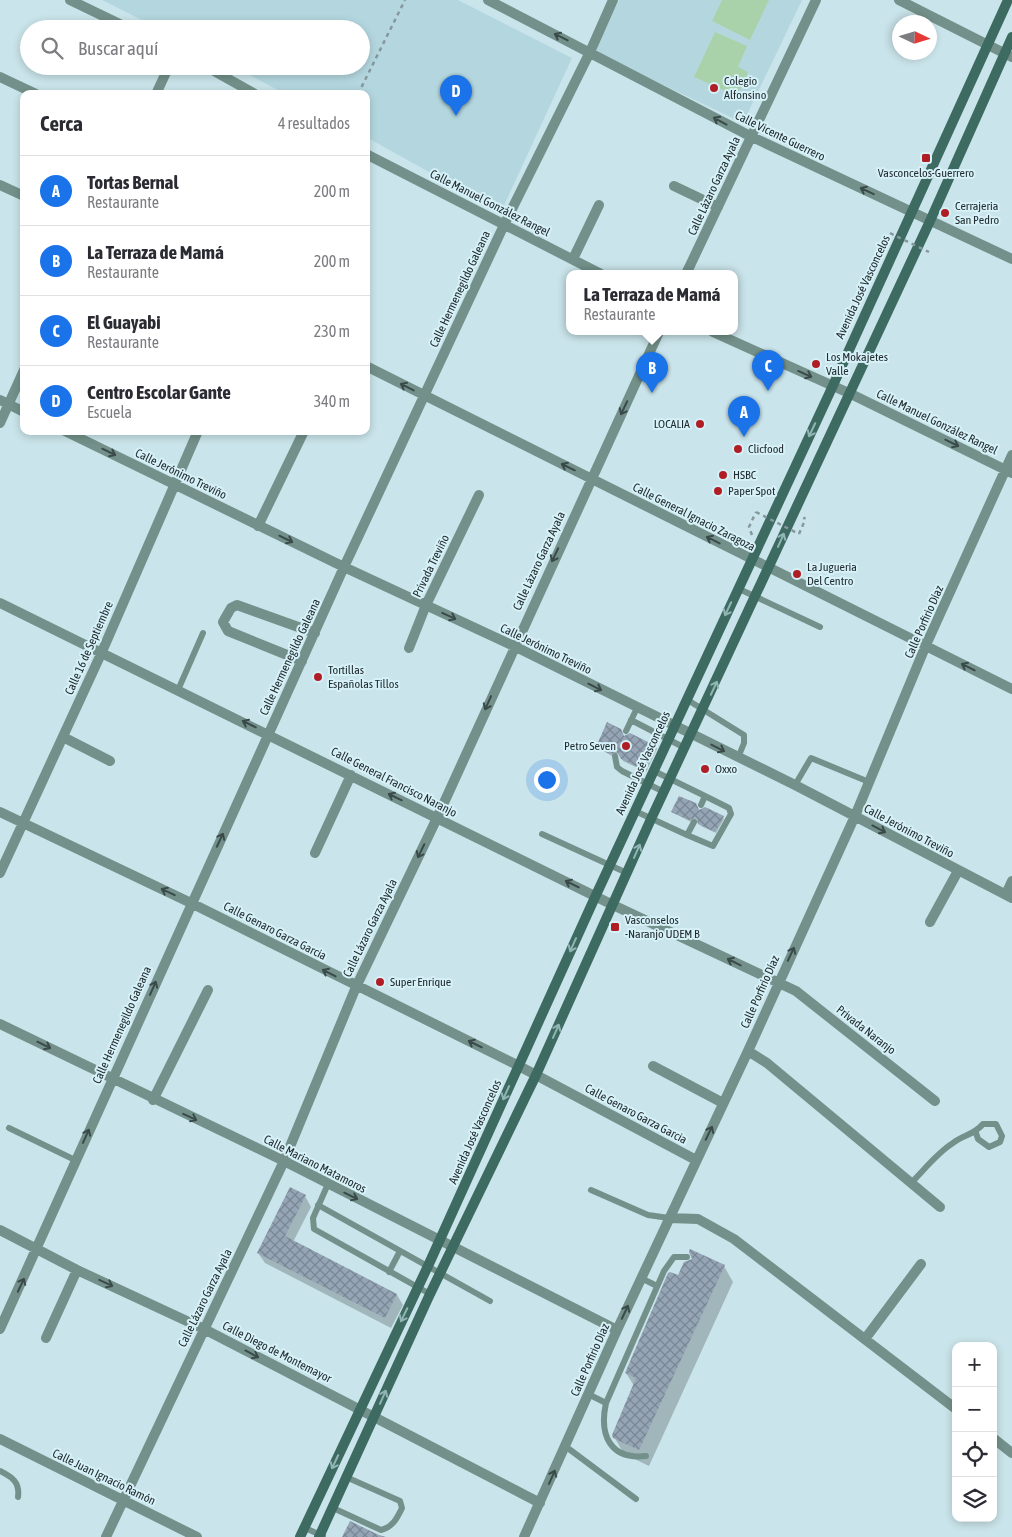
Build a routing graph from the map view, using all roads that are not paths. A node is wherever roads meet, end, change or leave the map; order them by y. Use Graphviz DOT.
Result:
graph roads {
  1 [pos="70,0"];
  2 [pos="488,0"];
  3 [pos="613,0"];
  4 [pos="816,0"];
  5 [pos="900,0"];
  6 [pos="1008,0"];
  7 [pos="507,4"];
  8 [pos="111,20"];
  9 [pos="1012,37"];
  10 [pos="987,44"];
  11 [pos="590,52"];
  12 [pos="1008,55"];
  13 [pos="165,75"];
  14 [pos="221,75"];
  15 [pos="0,77"];
  16 [pos="28,90"];
  17 [pos="158,90"];
  18 [pos="248,90"];
  19 [pos="750,136"];
  20 [pos="370,156"];
  21 [pos="0,184"];
  22 [pos="674,186"];
  23 [pos="20,194"];
  24 [pos="599,205"];
  25 [pos="718,207"];
  26 [pos="911,212"];
  27 [pos="930,221"];
  28 [pos="504,225"];
  29 [pos="573,259"];
  30 [pos="1012,259"];
  31 [pos="594,270"];
  32 [pos="688,270"];
  33 [pos="658,335"];
  34 [pos="720,335"];
  35 [pos="370,368"];
  36 [pos="20,376"];
  37 [pos="832,386"];
  38 [pos="851,394"];
  39 [pos="424,396"];
  40 [pos="4,402"];
  41 [pos="20,410"];
  42 [pos="0,423"];
  43 [pos="73,435"];
  44 [pos="196,435"];
  45 [pos="302,435"];
  46 [pos="1012,455"];
  47 [pos="1009,471"];
  48 [pos="591,478"];
  49 [pos="174,485"];
  50 [pos="479,496"];
  51 [pos="258,526"];
  52 [pos="750,559"];
  53 [pos="344,567"];
  54 [pos="769,568"];
  55 [pos="737,588"];
  56 [pos="755,597"];
  57 [pos="0,603"];
  58 [pos="426,605"];
  59 [pos="820,628"];
  60 [pos="203,633"];
  61 [pos="315,633"];
  62 [pos="926,645"];
  63 [pos="514,646"];
  64 [pos="409,648"];
  65 [pos="101,654"];
  66 [pos="302,661"];
  67 [pos="1012,688"];
  68 [pos="178,690"];
  69 [pos="686,699"];
  70 [pos="638,708"];
  71 [pos="704,709"];
  72 [pos="632,720"];
  73 [pos="674,726"];
  74 [pos="626,732"];
  75 [pos="269,733"];
  76 [pos="692,734"];
  77 [pos="63,736"];
  78 [pos="668,740"];
  79 [pos="685,748"];
  80 [pos="615,756"];
  81 [pos="738,758"];
  82 [pos="110,761"];
  83 [pos="654,770"];
  84 [pos="351,775"];
  85 [pos="670,778"];
  86 [pos="869,782"];
  87 [pos="648,784"];
  88 [pos="795,784"];
  89 [pos="664,792"];
  90 [pos="705,796"];
  91 [pos="702,805"];
  92 [pos="635,811"];
  93 [pos="0,812"];
  94 [pos="855,816"];
  95 [pos="437,818"];
  96 [pos="651,819"];
  97 [pos="694,822"];
  98 [pos="24,824"];
  99 [pos="542,834"];
  100 [pos="687,835"];
  101 [pos="315,853"];
  102 [pos="610,865"];
  103 [pos="958,871"];
  104 [pos="0,873"];
  105 [pos="627,873"];
  106 [pos="1012,881"];
  107 [pos="596,895"];
  108 [pos="1009,896"];
  109 [pos="190,903"];
  110 [pos="613,905"];
  111 [pos="930,922"];
  112 [pos="778,983"];
  113 [pos="356,987"];
  114 [pos="208,990"];
  115 [pos="0,1024"];
  116 [pos="748,1051"];
  117 [pos="519,1066"];
  118 [pos="652,1066"];
  119 [pos="536,1075"];
  120 [pos="112,1078"];
  121 [pos="153,1100"];
  122 [pos="935,1101"];
  123 [pos="723,1102"];
  124 [pos="9,1128"];
  125 [pos="976,1133"];
  126 [pos="75,1160"];
  127 [pos="696,1160"];
  128 [pos="284,1161"];
  129 [pos="912,1182"];
  130 [pos="328,1184"];
  131 [pos="591,1190"];
  132 [pos="318,1205"];
  133 [pos="940,1207"];
  134 [pos="669,1218"];
  135 [pos="0,1230"];
  136 [pos="440,1239"];
  137 [pos="454,1246"];
  138 [pos="38,1248"];
  139 [pos="400,1251"];
  140 [pos="687,1257"];
  141 [pos="921,1264"];
  142 [pos="428,1266"];
  143 [pos="77,1270"];
  144 [pos="389,1272"];
  145 [pos="440,1274"];
  146 [pos="641,1278"];
  147 [pos="656,1286"];
  148 [pos="417,1288"];
  149 [pos="430,1294"];
  150 [pos="490,1301"];
  151 [pos="0,1329"];
  152 [pos="204,1329"];
  153 [pos="617,1330"];
  154 [pos="46,1338"];
  155 [pos="865,1340"];
  156 [pos="588,1394"];
  157 [pos="606,1403"];
  158 [pos="952,1406"];
  159 [pos="359,1408"];
  160 [pos="375,1416"];
  161 [pos="0,1439"];
  162 [pos="997,1441"];
  163 [pos="565,1446"];
  164 [pos="1012,1453"];
  165 [pos="646,1456"];
  166 [pos="0,1471"];
  167 [pos="346,1477"];
  168 [pos="18,1497"];
  169 [pos="636,1499"];
  170 [pos="123,1500"];
  171 [pos="540,1503"];
  172 [pos="332,1508"];
  173 [pos="303,1532"];
  174 [pos="321,1536"];
  175 [pos="106,1537"];
  176 [pos="197,1537"];
  177 [pos="524,1537"];
  1 -- 8 [label="street"];
  2 -- 7 [label="street, Calle Vicente Guerrero"];
  3 -- 11 [label="street, Calle Hermenegildo Galeana"];
  4 -- 19 [label="street, Calle Lázaro Garza Ayala"];
  5 -- 10 [label="street"];
  6 -- 10 [label="main road, Avenida José Vasconcelos"];
  11 -- 7 [label="street, Calle Vicente Guerrero, one-way"];
  9 -- 12 [label="main road"];
  10 -- 12 [label="street"];
  10 -- 26 [label="main road, Avenida José Vasconcelos"];
  19 -- 11 [label="street, Calle Vicente Guerrero, one-way"];
  11 -- 28 [label="street, Calle Hermenegildo Galeana"];
  12 -- 27 [label="main road"];
  13 -- 17 [label="street"];
  14 -- 18 [label="street"];
  15 -- 16 [label="street"];
  19 -- 25 [label="street, Calle Lázaro Garza Ayala"];
  26 -- 19 [label="street, Calle Vicente Guerrero, one-way"];
  20 -- 28 [label="street, Calle Manuel González Rangel"];
  21 -- 23 [label="street"];
  22 -- 25 [label="street"];
  24 -- 29 [label="street"];
  25 -- 32 [label="street, Calle Lázaro Garza Ayala"];
  26 -- 27 [label="street, Calle Vicente Guerrero"];
  26 -- 37 [label="main road, Avenida José Vasconcelos"];
  27 -- 30 [label="street, Calle Vicente Guerrero"];
  27 -- 38 [label="main road"];
  28 -- 29 [label="street, Calle Manuel González Rangel"];
  28 -- 39 [label="street, Calle Hermenegildo Galeana"];
  29 -- 31 [label="street, Calle Manuel González Rangel"];
  33 -- 48 [label="street, Calle Lázaro Garza Ayala, one-way"];
  34 -- 37 [label="street, Calle Manuel González Rangel, one-way"];
  39 -- 35 [label="street, Calle General Ignacio Zaragoza, one-way"];
  36 -- 40 [label="street"];
  37 -- 38 [label="street, Calle Manuel González Rangel"];
  37 -- 52 [label="main road, Avenida José Vasconcelos, one-way"];
  38 -- 47 [label="street, Calle Manuel González Rangel, one-way"];
  54 -- 38 [label="main road, one-way"];
  48 -- 39 [label="street, Calle General Ignacio Zaragoza, one-way"];
  39 -- 53 [label="street, Calle Hermenegildo Galeana"];
  40 -- 41 [label="street"];
  40 -- 42 [label="street"];
  43 -- 49 [label="street, Calle Jerónimo Treviño, one-way"];
  44 -- 49 [label="street, Calle 16 de Septiembre"];
  45 -- 51 [label="street"];
  46 -- 47 [label="street, Calle Porfirio Díaz"];
  47 -- 62 [label="street, Calle Porfirio Díaz"];
  52 -- 48 [label="street, Calle General Ignacio Zaragoza, one-way"];
  48 -- 63 [label="street, Calle Lázaro Garza Ayala, one-way"];
  49 -- 51 [label="street, Calle Jerónimo Treviño"];
  49 -- 65 [label="street, Calle 16 de Septiembre"];
  50 -- 58 [label="street, Privada Treviño"];
  51 -- 53 [label="street, Calle Jerónimo Treviño, one-way"];
  52 -- 54 [label="street, Calle General Ignacio Zaragoza"];
  52 -- 55 [label="main road, Avenida José Vasconcelos"];
  53 -- 58 [label="street, Calle Jerónimo Treviño"];
  53 -- 61 [label="street, Calle Hermenegildo Galeana"];
  54 -- 56 [label="main road"];
  54 -- 62 [label="street, Calle General Ignacio Zaragoza"];
  55 -- 56 [label="lane"];
  55 -- 69 [label="main road, Avenida José Vasconcelos, one-way"];
  56 -- 59 [label="lane"];
  71 -- 56 [label="main road, one-way"];
  57 -- 65 [label="street, Calle General Francisco Naranjo"];
  58 -- 63 [label="street, Calle Jerónimo Treviño, one-way"];
  58 -- 64 [label="street, Privada Treviño"];
  60 -- 68 [label="lane"];
  61 -- 66 [label="street, Calle Hermenegildo Galeana"];
  61 -- 66 [label="street"];
  67 -- 62 [label="street, Calle General Ignacio Zaragoza, one-way"];
  62 -- 86 [label="street, Calle Porfirio Díaz"];
  63 -- 70 [label="street, Calle Jerónimo Treviño, one-way"];
  63 -- 95 [label="street, Calle Lázaro Garza Ayala, one-way"];
  65 -- 68 [label="street, Calle General Francisco Naranjo"];
  65 -- 77 [label="street, Calle 16 de Septiembre"];
  66 -- 75 [label="street, Calle Hermenegildo Galeana"];
  75 -- 68 [label="street, Calle General Francisco Naranjo, one-way"];
  69 -- 71 [label="lane"];
  69 -- 73 [label="main road, Avenida José Vasconcelos"];
  70 -- 72 [label="lane"];
  70 -- 73 [label="street, Calle Jerónimo Treviño"];
  71 -- 76 [label="main road"];
  71 -- 81 [label="lane"];
  72 -- 74 [label="lane"];
  72 -- 78 [label="lane"];
  73 -- 76 [label="street, Calle Jerónimo Treviño"];
  73 -- 78 [label="main road, Avenida José Vasconcelos"];
  75 -- 84 [label="street, Calle General Francisco Naranjo"];
  109 -- 75 [label="street, Calle Hermenegildo Galeana, one-way"];
  76 -- 79 [label="main road"];
  76 -- 81 [label="street, Calle Jerónimo Treviño, one-way"];
  77 -- 82 [label="street"];
  77 -- 98 [label="street, Calle 16 de Septiembre"];
  78 -- 79 [label="lane"];
  78 -- 83 [label="main road, Avenida José Vasconcelos"];
  79 -- 85 [label="main road"];
  80 -- 87 [label="lane"];
  81 -- 88 [label="street, Calle Jerónimo Treviño"];
  83 -- 85 [label="lane"];
  83 -- 87 [label="main road, Avenida José Vasconcelos"];
  95 -- 84 [label="street, Calle General Francisco Naranjo, one-way"];
  84 -- 101 [label="street"];
  85 -- 89 [label="main road"];
  85 -- 90 [label="lane"];
  86 -- 88 [label="lane"];
  86 -- 94 [label="street, Calle Porfirio Díaz"];
  87 -- 89 [label="lane"];
  87 -- 92 [label="main road, Avenida José Vasconcelos"];
  88 -- 94 [label="street, Calle Jerónimo Treviño"];
  89 -- 96 [label="main road"];
  90 -- 91 [label="lane"];
  90 -- 100 [label="lane"];
  92 -- 96 [label="lane"];
  92 -- 102 [label="main road, Avenida José Vasconcelos"];
  93 -- 98 [label="street, Calle Genaro Garza Garcia"];
  94 -- 103 [label="street, Calle Jerónimo Treviño, one-way"];
  112 -- 94 [label="street, Calle Porfirio Díaz, one-way"];
  107 -- 95 [label="street, Calle General Francisco Naranjo, one-way"];
  95 -- 113 [label="street, Calle Lázaro Garza Ayala, one-way"];
  96 -- 100 [label="lane"];
  105 -- 96 [label="main road, one-way"];
  97 -- 100 [label="lane"];
  98 -- 104 [label="street, Calle 16 de Septiembre"];
  109 -- 98 [label="street, Calle Genaro Garza Garcia, one-way"];
  99 -- 102 [label="lane"];
  102 -- 105 [label="lane"];
  102 -- 107 [label="main road, Avenida José Vasconcelos"];
  103 -- 108 [label="street, Calle Jerónimo Treviño"];
  103 -- 111 [label="street"];
  105 -- 110 [label="main road"];
  106 -- 108 [label="street"];
  107 -- 110 [label="street, Calle General Francisco Naranjo"];
  107 -- 117 [label="main road, Avenida José Vasconcelos, one-way"];
  113 -- 109 [label="street, Calle Genaro Garza Garcia, one-way"];
  120 -- 109 [label="street, Calle Hermenegildo Galeana, one-way"];
  112 -- 110 [label="street, Calle General Francisco Naranjo, one-way"];
  119 -- 110 [label="main road, one-way"];
  112 -- 116 [label="street, Calle Porfirio Díaz"];
  112 -- 122 [label="street, Privada Naranjo"];
  117 -- 113 [label="street, Calle Genaro Garza Garcia, one-way"];
  113 -- 128 [label="street, Calle Lázaro Garza Ayala"];
  114 -- 121 [label="street"];
  115 -- 120 [label="street, Calle Mariano Matamoros, one-way"];
  116 -- 123 [label="street, Calle Porfirio Díaz"];
  116 -- 129 [label="street"];
  117 -- 119 [label="street, Calle Genaro Garza Garcia"];
  117 -- 136 [label="main road, Avenida José Vasconcelos, one-way"];
  118 -- 123 [label="street"];
  119 -- 127 [label="street, Calle Genaro Garza Garcia"];
  119 -- 137 [label="main road"];
  120 -- 121 [label="street, Calle Mariano Matamoros"];
  126 -- 120 [label="street, Calle Hermenegildo Galeana, one-way"];
  121 -- 128 [label="street, Calle Mariano Matamoros, one-way"];
  127 -- 123 [label="street, Calle Porfirio Díaz, one-way"];
  124 -- 126 [label="lane"];
  125 -- 129 [label="lane"];
  126 -- 138 [label="street, Calle Hermenegildo Galeana"];
  127 -- 134 [label="street, Calle Porfirio Díaz"];
  128 -- 130 [label="street, Calle Mariano Matamoros"];
  128 -- 152 [label="street, Calle Lázaro Garza Ayala"];
  129 -- 133 [label="street"];
  130 -- 132 [label="lane"];
  130 -- 136 [label="street, Calle Mariano Matamoros, one-way"];
  131 -- 134 [label="lane"];
  132 -- 139 [label="lane"];
  132 -- 144 [label="lane"];
  134 -- 146 [label="street, Calle Porfirio Díaz"];
  134 -- 155 [label="street"];
  135 -- 138 [label="street, Calle Diego de Montemayor"];
  136 -- 137 [label="street, Calle Mariano Matamoros"];
  136 -- 142 [label="main road, Avenida José Vasconcelos"];
  137 -- 145 [label="main road"];
  137 -- 153 [label="street, Calle Mariano Matamoros"];
  138 -- 143 [label="street, Calle Diego de Montemayor"];
  151 -- 138 [label="street, Calle Hermenegildo Galeana, one-way"];
  139 -- 142 [label="lane"];
  139 -- 144 [label="lane"];
  140 -- 147 [label="lane"];
  141 -- 155 [label="street"];
  142 -- 145 [label="lane"];
  142 -- 148 [label="main road, Avenida José Vasconcelos"];
  143 -- 152 [label="street, Calle Diego de Montemayor, one-way"];
  143 -- 154 [label="street"];
  144 -- 148 [label="lane"];
  145 -- 149 [label="main road"];
  145 -- 150 [label="lane"];
  146 -- 147 [label="lane"];
  153 -- 146 [label="street, Calle Porfirio Díaz, one-way"];
  147 -- 157 [label="lane"];
  148 -- 149 [label="lane"];
  148 -- 159 [label="main road, Avenida José Vasconcelos, one-way"];
  160 -- 149 [label="main road, one-way"];
  152 -- 159 [label="street, Calle Diego de Montemayor, one-way"];
  152 -- 170 [label="street, Calle Lázaro Garza Ayala"];
  153 -- 156 [label="street, Calle Porfirio Díaz"];
  155 -- 158 [label="street"];
  156 -- 157 [label="lane"];
  156 -- 163 [label="street, Calle Porfirio Díaz"];
  157 -- 165 [label="lane"];
  159 -- 160 [label="street, Calle Diego de Montemayor"];
  159 -- 173 [label="main road, Avenida José Vasconcelos, one-way"];
  160 -- 167 [label="main road"];
  160 -- 171 [label="street, Calle Diego de Montemayor"];
  161 -- 170 [label="street, Calle Juan Ignacio Ramón"];
  162 -- 164 [label="street"];
  163 -- 169 [label="lane"];
  171 -- 163 [label="street, Calle Porfirio Díaz, one-way"];
  166 -- 168 [label="lane"];
  167 -- 172 [label="main road"];
  167 -- 172 [label="lane"];
  170 -- 175 [label="street, Calle Lázaro Garza Ayala"];
  170 -- 176 [label="street, Calle Juan Ignacio Ramón"];
  171 -- 177 [label="street, Calle Porfirio Díaz"];
  172 -- 174 [label="main road"];
  173 -- 174 [label="lane"];
}
